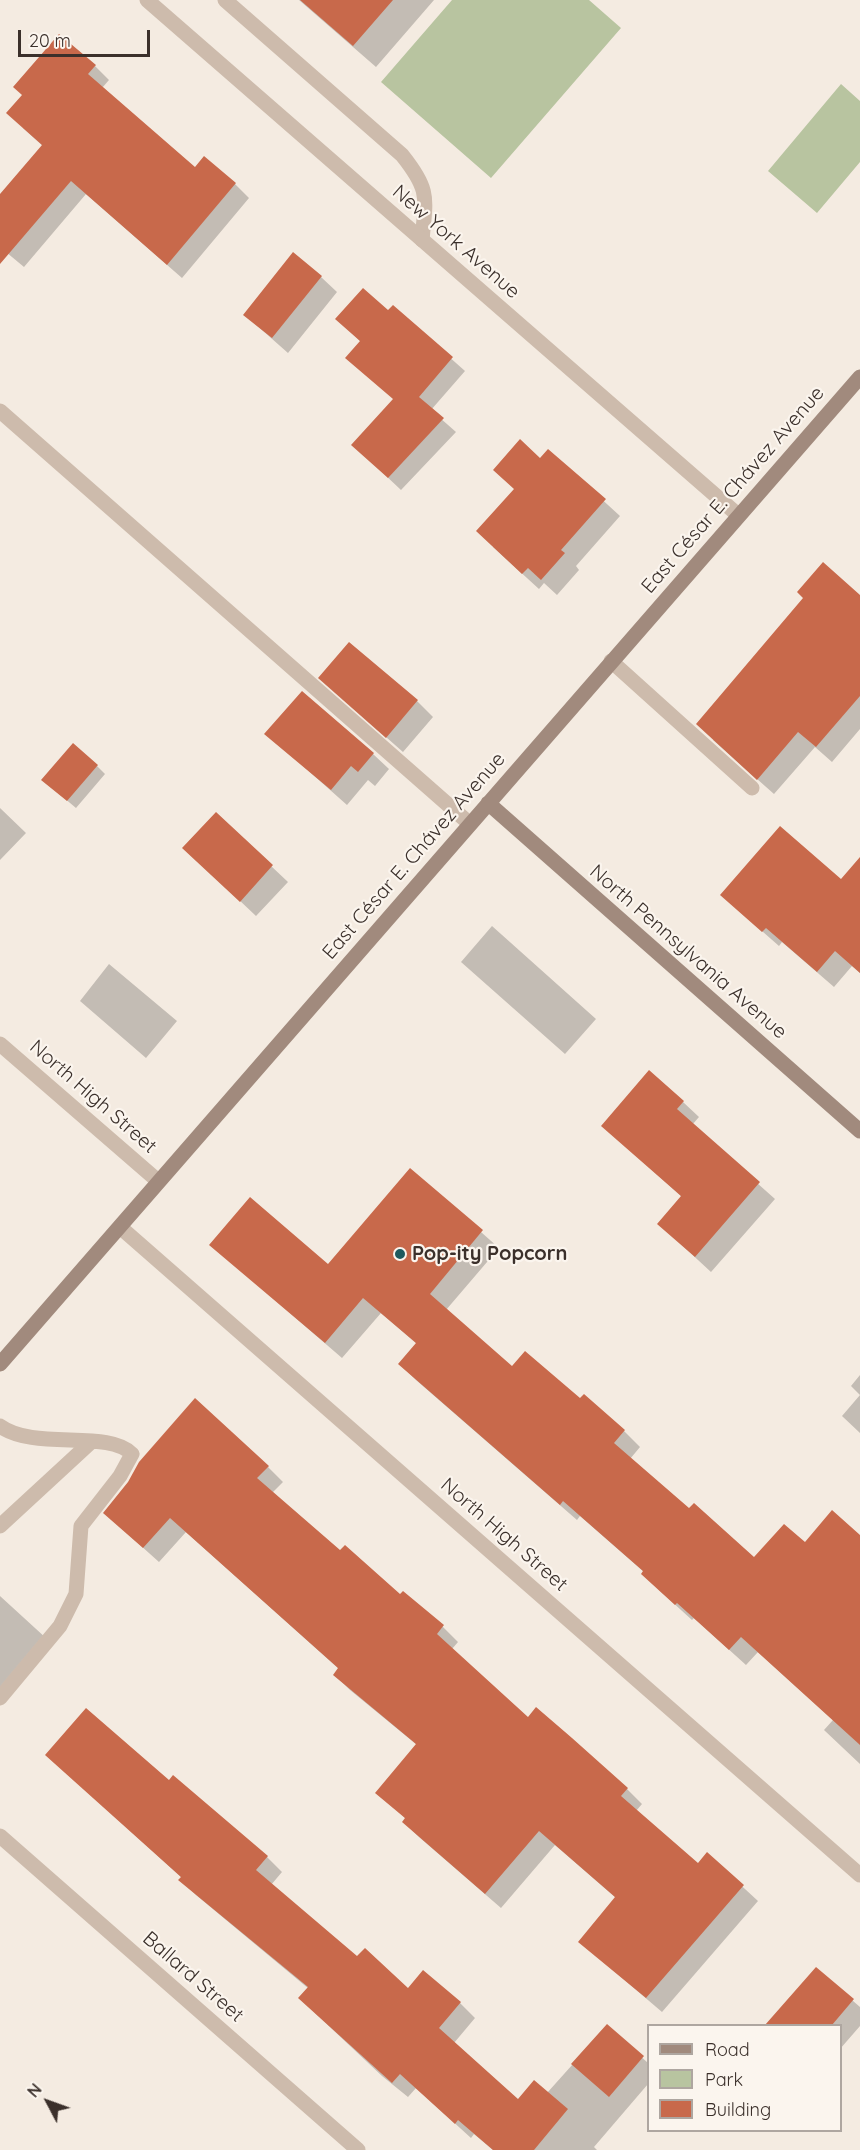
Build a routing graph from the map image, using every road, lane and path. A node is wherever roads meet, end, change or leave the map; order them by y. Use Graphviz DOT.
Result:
graph roads {
  1 [pos="147,0"];
  2 [pos="225,0"];
  3 [pos="422,240"];
  4 [pos="860,377"];
  5 [pos="0,411"];
  6 [pos="738,515"];
  7 [pos="611,661"];
  8 [pos="752,788"];
  9 [pos="488,803"];
  10 [pos="470,824"];
  11 [pos="0,1044"];
  12 [pos="860,1131"];
  13 [pos="158,1181"];
  14 [pos="120,1227"];
  15 [pos="0,1364"];
  16 [pos="0,1426"];
  17 [pos="91,1442"];
  18 [pos="0,1526"];
  19 [pos="0,1698"];
  20 [pos="0,1836"];
  21 [pos="860,1875"];
  22 [pos="358,2150"];
  1 -- 3 [label="street, New York Avenue"];
  2 -- 3 [label="street"];
  3 -- 6 [label="street, New York Avenue"];
  4 -- 6 [label="street, East César E. Chávez Avenue"];
  5 -- 10 [label="street"];
  6 -- 7 [label="street, East César E. Chávez Avenue"];
  7 -- 8 [label="street"];
  7 -- 9 [label="street, East César E. Chávez Avenue"];
  9 -- 10 [label="street, East César E. Chávez Avenue"];
  9 -- 12 [label="street, North Pennsylvania Avenue"];
  10 -- 13 [label="street, East César E. Chávez Avenue"];
  11 -- 13 [label="street, North High Street"];
  13 -- 14 [label="street, East César E. Chávez Avenue"];
  14 -- 15 [label="street, East César E. Chávez Avenue"];
  14 -- 21 [label="street, North High Street"];
  16 -- 17 [label="street"];
  17 -- 18 [label="street"];
  17 -- 19 [label="street"];
  20 -- 22 [label="street, Ballard Street"];
}
